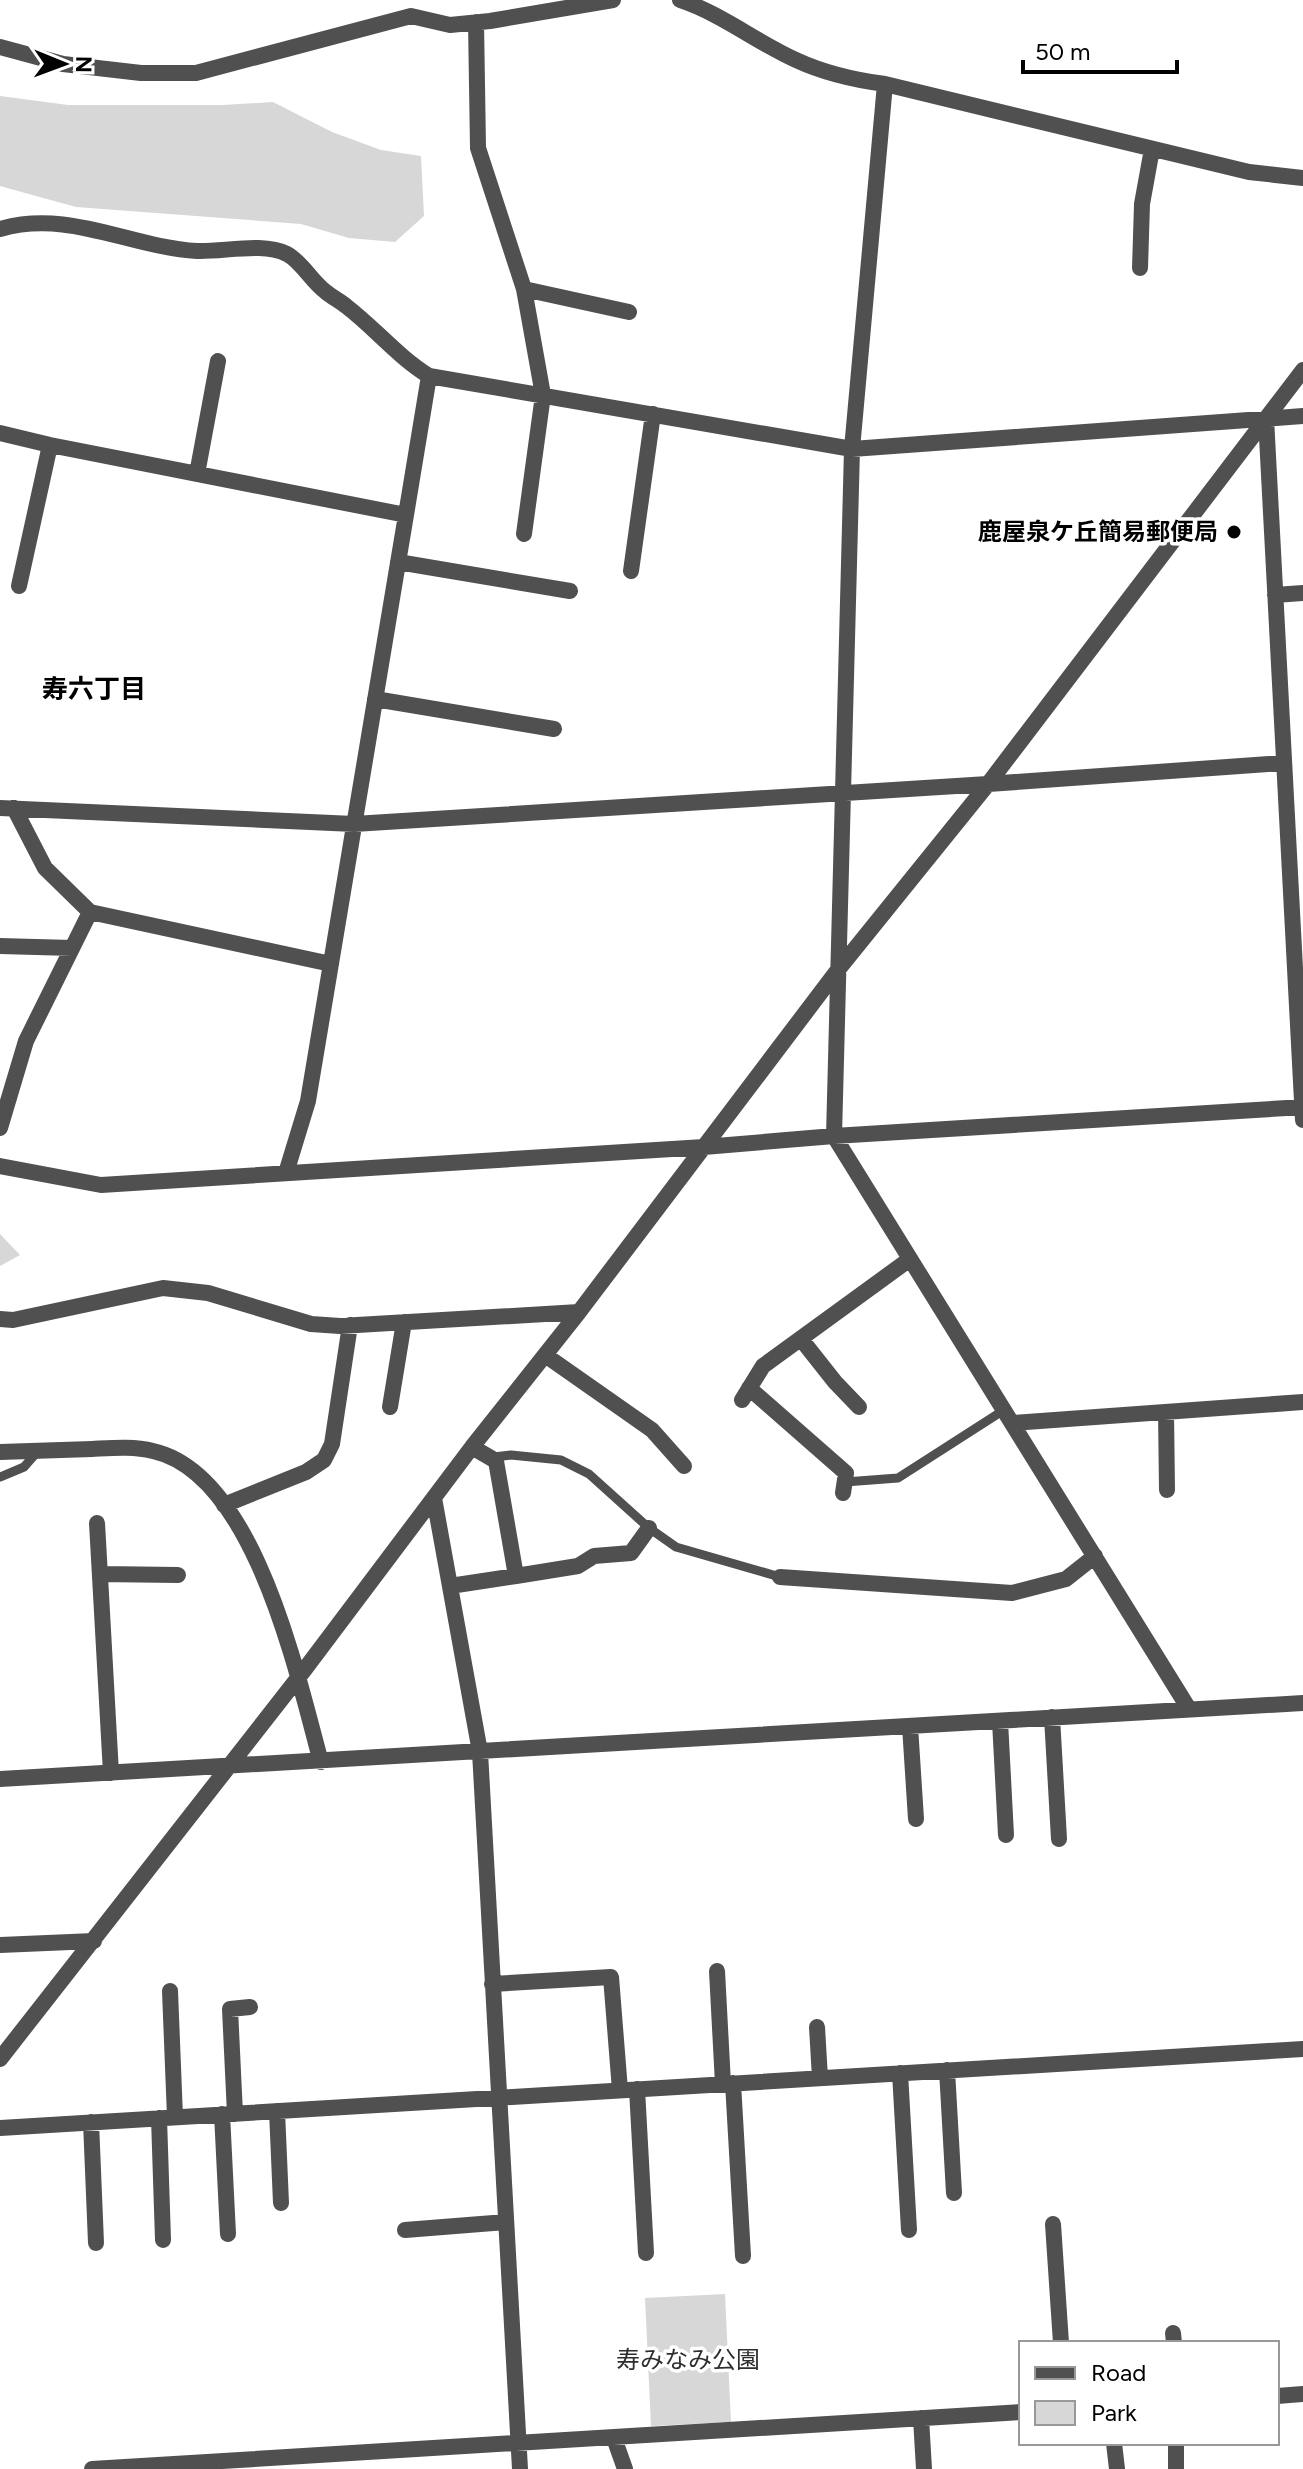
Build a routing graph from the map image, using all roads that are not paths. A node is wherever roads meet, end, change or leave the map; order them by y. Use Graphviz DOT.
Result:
graph roads {
  1 [pos="613,0"];
  2 [pos="680,0"];
  3 [pos="476,22"];
  4 [pos="0,47"];
  5 [pos="885,84"];
  6 [pos="1152,149"];
  7 [pos="1303,178"];
  8 [pos="0,229"];
  9 [pos="1140,268"];
  10 [pos="524,289"];
  11 [pos="629,312"];
  12 [pos="218,361"];
  13 [pos="1303,370"];
  14 [pos="429,376"];
  15 [pos="543,395"];
  16 [pos="653,414"];
  17 [pos="1303,416"];
  18 [pos="1266,418"];
  19 [pos="0,433"];
  20 [pos="50,445"];
  21 [pos="852,449"];
  22 [pos="197,474"];
  23 [pos="406,515"];
  24 [pos="524,534"];
  25 [pos="398,562"];
  26 [pos="631,571"];
  27 [pos="19,586"];
  28 [pos="570,591"];
  29 [pos="1303,593"];
  30 [pos="1275,595"];
  31 [pos="375,699"];
  32 [pos="554,729"];
  33 [pos="1284,763"];
  34 [pos="988,784"];
  35 [pos="844,792"];
  36 [pos="7,808"];
  37 [pos="354,824"];
  38 [pos="90,912"];
  39 [pos="0,946"];
  40 [pos="72,948"];
  41 [pos="331,964"];
  42 [pos="837,971"];
  43 [pos="1303,1107"];
  44 [pos="1303,1120"];
  45 [pos="0,1128"];
  46 [pos="834,1136"];
  47 [pos="704,1147"];
  48 [pos="0,1166"];
  49 [pos="286,1173"];
  50 [pos="910,1259"];
  51 [pos="579,1312"];
  52 [pos="0,1319"];
  53 [pos="404,1322"];
  54 [pos="350,1325"];
  55 [pos="801,1339"];
  56 [pos="545,1355"];
  57 [pos="1303,1402"];
  58 [pos="390,1407"];
  59 [pos="859,1407"];
  60 [pos="1166,1412"];
  61 [pos="1008,1417"];
  62 [pos="472,1447"];
  63 [pos="38,1451"];
  64 [pos="0,1452"];
  65 [pos="490,1457"];
  66 [pos="684,1466"];
  67 [pos="0,1477"];
  68 [pos="844,1487"];
  69 [pos="1167,1490"];
  70 [pos="434,1498"];
  71 [pos="224,1505"];
  72 [pos="97,1523"];
  73 [pos="649,1528"];
  74 [pos="1095,1556"];
  75 [pos="100,1574"];
  76 [pos="178,1575"];
  77 [pos="516,1576"];
  78 [pos="780,1577"];
  79 [pos="450,1586"];
  80 [pos="298,1678"];
  81 [pos="1303,1703"];
  82 [pos="1189,1709"];
  83 [pos="1052,1717"];
  84 [pos="1000,1721"];
  85 [pos="910,1726"];
  86 [pos="480,1752"];
  87 [pos="321,1762"];
  88 [pos="228,1767"];
  89 [pos="111,1773"];
  90 [pos="0,1779"];
  91 [pos="916,1819"];
  92 [pos="1006,1835"];
  93 [pos="1059,1839"];
  94 [pos="94,1941"];
  95 [pos="0,1945"];
  96 [pos="717,1971"];
  97 [pos="492,1984"];
  98 [pos="170,1991"];
  99 [pos="250,2007"];
  100 [pos="817,2027"];
  101 [pos="1303,2049"];
  102 [pos="0,2059"];
  103 [pos="947,2070"];
  104 [pos="900,2073"];
  105 [pos="820,2078"];
  106 [pos="728,2084"];
  107 [pos="629,2090"];
  108 [pos="498,2097"];
  109 [pos="277,2111"];
  110 [pos="229,2114"];
  111 [pos="167,2118"];
  112 [pos="91,2122"];
  113 [pos="0,2128"];
  114 [pos="954,2193"];
  115 [pos="281,2203"];
  116 [pos="506,2222"];
  117 [pos="1053,2224"];
  118 [pos="405,2230"];
  119 [pos="909,2230"];
  120 [pos="228,2234"];
  121 [pos="163,2240"];
  122 [pos="96,2243"];
  123 [pos="646,2253"];
  124 [pos="743,2256"];
  125 [pos="1061,2341"];
  126 [pos="1303,2394"];
  127 [pos="1279,2396"];
  128 [pos="1019,2412"];
  129 [pos="921,2418"];
  130 [pos="614,2438"];
  131 [pos="519,2444"];
  132 [pos="1114,2445"];
  133 [pos="1176,2445"];
  134 [pos="92,2469"];
  135 [pos="520,2469"];
  136 [pos="625,2469"];
  137 [pos="924,2469"];
  138 [pos="1117,2469"];
  139 [pos="1176,2469"];
  1 -- 3 [label="street"];
  2 -- 5 [label="street"];
  3 -- 4 [label="street"];
  3 -- 10 [label="street"];
  5 -- 6 [label="street"];
  5 -- 21 [label="street"];
  6 -- 7 [label="street"];
  6 -- 9 [label="street"];
  8 -- 14 [label="street"];
  10 -- 11 [label="street"];
  10 -- 15 [label="street"];
  12 -- 22 [label="street"];
  13 -- 18 [label="street"];
  14 -- 15 [label="street"];
  14 -- 23 [label="street"];
  15 -- 16 [label="street"];
  15 -- 24 [label="street"];
  16 -- 21 [label="street"];
  16 -- 26 [label="street"];
  17 -- 18 [label="street"];
  18 -- 21 [label="street"];
  18 -- 30 [label="street"];
  18 -- 34 [label="street"];
  19 -- 20 [label="street"];
  20 -- 22 [label="street"];
  20 -- 27 [label="street"];
  21 -- 35 [label="street"];
  22 -- 23 [label="street"];
  23 -- 25 [label="street"];
  25 -- 28 [label="street"];
  25 -- 31 [label="street"];
  29 -- 30 [label="street"];
  30 -- 33 [label="street"];
  31 -- 32 [label="street"];
  31 -- 37 [label="street"];
  33 -- 34 [label="street"];
  33 -- 43 [label="street"];
  34 -- 35 [label="street"];
  34 -- 42 [label="street"];
  35 -- 37 [label="street"];
  35 -- 42 [label="street"];
  36 -- 37 [label="street"];
  36 -- 38 [label="street"];
  37 -- 41 [label="street"];
  38 -- 40 [label="street"];
  38 -- 41 [label="street"];
  39 -- 40 [label="street"];
  40 -- 45 [label="street"];
  41 -- 49 [label="street"];
  42 -- 46 [label="street"];
  42 -- 47 [label="street"];
  43 -- 44 [label="street"];
  43 -- 46 [label="street"];
  46 -- 47 [label="street"];
  46 -- 50 [label="street"];
  47 -- 49 [label="street"];
  47 -- 51 [label="street"];
  48 -- 49 [label="street"];
  50 -- 55 [label="street"];
  50 -- 61 [label="street"];
  51 -- 53 [label="street"];
  51 -- 56 [label="street"];
  52 -- 54 [label="street"];
  53 -- 54 [label="street"];
  53 -- 58 [label="street"];
  54 -- 71 [label="street"];
  55 -- 59 [label="street"];
  55 -- 68 [label="street"];
  56 -- 62 [label="street"];
  56 -- 66 [label="street"];
  57 -- 60 [label="street"];
  60 -- 61 [label="street"];
  60 -- 69 [label="street"];
  61 -- 68 [label="lane"];
  61 -- 74 [label="street"];
  62 -- 65 [label="street"];
  62 -- 70 [label="street"];
  63 -- 64 [label="street"];
  63 -- 67 [label="lane"];
  63 -- 71 [label="street"];
  65 -- 73 [label="lane"];
  65 -- 77 [label="street"];
  70 -- 79 [label="street"];
  70 -- 80 [label="street"];
  71 -- 80 [label="street"];
  72 -- 75 [label="street"];
  73 -- 77 [label="street"];
  73 -- 78 [label="lane"];
  74 -- 78 [label="street"];
  74 -- 82 [label="street"];
  75 -- 76 [label="street"];
  75 -- 89 [label="street"];
  77 -- 79 [label="street"];
  79 -- 86 [label="street"];
  80 -- 87 [label="street"];
  80 -- 88 [label="street"];
  81 -- 82 [label="street"];
  82 -- 83 [label="street"];
  83 -- 84 [label="street"];
  83 -- 93 [label="street"];
  84 -- 85 [label="street"];
  84 -- 92 [label="street"];
  85 -- 86 [label="street"];
  85 -- 91 [label="street"];
  86 -- 87 [label="street"];
  86 -- 97 [label="street"];
  87 -- 88 [label="street"];
  88 -- 89 [label="street"];
  88 -- 94 [label="street"];
  89 -- 90 [label="street"];
  94 -- 95 [label="street"];
  94 -- 102 [label="street"];
  96 -- 106 [label="street"];
  97 -- 107 [label="street"];
  97 -- 108 [label="street"];
  98 -- 111 [label="street"];
  99 -- 110 [label="street"];
  100 -- 105 [label="street"];
  101 -- 103 [label="street"];
  103 -- 104 [label="street"];
  103 -- 114 [label="street"];
  104 -- 105 [label="street"];
  104 -- 119 [label="street"];
  105 -- 106 [label="street"];
  106 -- 107 [label="street"];
  106 -- 124 [label="street"];
  107 -- 108 [label="street"];
  107 -- 123 [label="street"];
  108 -- 109 [label="street"];
  108 -- 116 [label="street"];
  109 -- 110 [label="street"];
  109 -- 115 [label="street"];
  110 -- 111 [label="street"];
  110 -- 120 [label="street"];
  111 -- 112 [label="street"];
  111 -- 121 [label="street"];
  112 -- 113 [label="street"];
  112 -- 122 [label="street"];
  116 -- 118 [label="street"];
  116 -- 131 [label="street"];
  117 -- 125 [label="street"];
  126 -- 127 [label="street"];
  128 -- 129 [label="street"];
  129 -- 130 [label="street"];
  129 -- 137 [label="street"];
  130 -- 131 [label="street"];
  130 -- 136 [label="street"];
  131 -- 134 [label="street"];
  131 -- 135 [label="street"];
  132 -- 138 [label="street"];
  133 -- 139 [label="street"];
}
